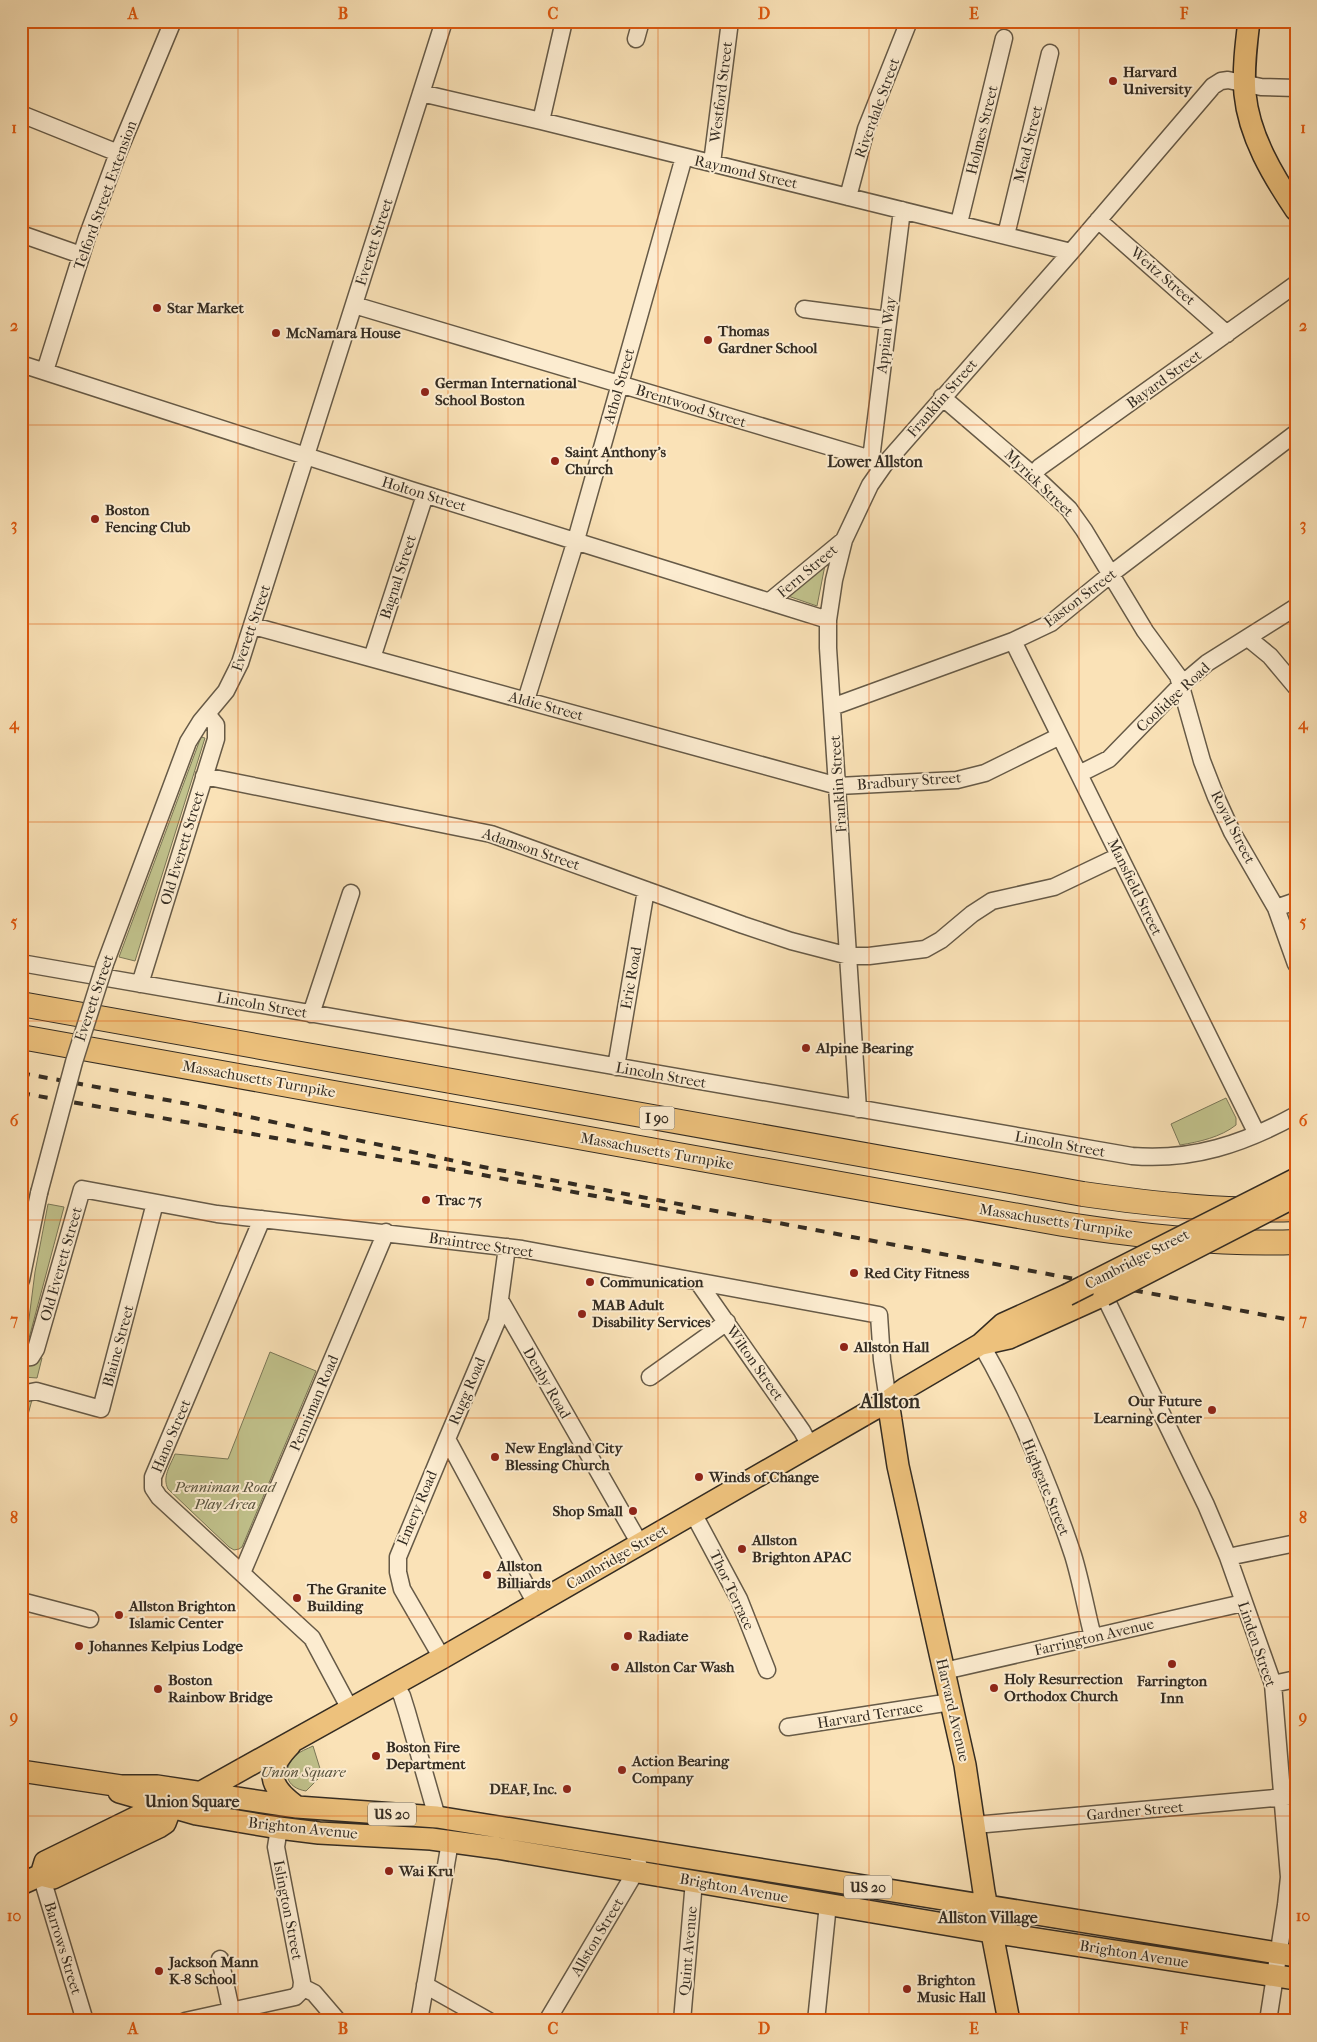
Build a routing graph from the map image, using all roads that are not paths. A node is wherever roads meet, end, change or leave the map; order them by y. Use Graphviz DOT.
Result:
graph roads {
  1 [pos="173,21"];
  2 [pos="444,21"];
  3 [pos="564,21"];
  4 [pos="641,21"];
  5 [pos="730,21"];
  6 [pos="909,21"];
  7 [pos="1249,21"];
  8 [pos="1004,38"];
  9 [pos="636,39"];
  10 [pos="1050,53"];
  11 [pos="1244,83"];
  12 [pos="1296,88"];
  13 [pos="421,93"];
  14 [pos="21,114"];
  15 [pos="541,121"];
  16 [pos="118,153"];
  17 [pos="684,157"];
  18 [pos="712,163"];
  19 [pos="848,196"];
  20 [pos="902,210"];
  21 [pos="1296,210"];
  22 [pos="1098,220"];
  23 [pos="959,223"];
  24 [pos="21,234"];
  25 [pos="1006,235"];
  26 [pos="1071,252"];
  27 [pos="81,255"];
  28 [pos="1296,284"];
  29 [pos="354,305"];
  30 [pos="804,309"];
  31 [pos="888,320"];
  32 [pos="1227,334"];
  33 [pos="21,364"];
  34 [pos="45,371"];
  35 [pos="619,384"];
  36 [pos="942,397"];
  37 [pos="1296,433"];
  38 [pos="305,456"];
  39 [pos="876,463"];
  40 [pos="1033,474"];
  41 [pos="425,494"];
  42 [pos="576,540"];
  43 [pos="844,540"];
  44 [pos="1111,574"];
  45 [pos="770,602"];
  46 [pos="1296,607"];
  47 [pos="828,620"];
  48 [pos="253,626"];
  49 [pos="1248,638"];
  50 [pos="1013,641"];
  51 [pos="372,658"];
  52 [pos="1182,685"];
  53 [pos="1296,687"];
  54 [pos="526,700"];
  55 [pos="832,706"];
  56 [pos="207,714"];
  57 [pos="1060,736"];
  58 [pos="1080,774"];
  59 [pos="204,776"];
  60 [pos="838,786"];
  61 [pos="1120,856"];
  62 [pos="646,890"];
  63 [pos="352,893"];
  64 [pos="1296,901"];
  65 [pos="1276,908"];
  66 [pos="849,956"];
  67 [pos="21,963"];
  68 [pos="1296,964"];
  69 [pos="140,984"];
  70 [pos="21,1004"];
  71 [pos="311,1014"];
  72 [pos="21,1037"];
  73 [pos="616,1067"];
  74 [pos="858,1109"];
  75 [pos="1296,1115"];
  76 [pos="1257,1134"];
  77 [pos="1296,1179"];
  78 [pos="82,1189"];
  79 [pos="1296,1196"];
  80 [pos="155,1203"];
  81 [pos="1296,1209"];
  82 [pos="262,1219"];
  83 [pos="386,1232"];
  84 [pos="1296,1242"];
  85 [pos="507,1247"];
  86 [pos="21,1280"];
  87 [pos="698,1282"];
  88 [pos="1102,1299"];
  89 [pos="500,1300"];
  90 [pos="726,1322"];
  91 [pos="981,1344"];
  92 [pos="21,1358"];
  93 [pos="650,1377"];
  94 [pos="29,1392"];
  95 [pos="888,1401"];
  96 [pos="447,1439"];
  97 [pos="810,1446"];
  98 [pos="693,1513"];
  99 [pos="1296,1543"];
  100 [pos="640,1544"];
  101 [pos="1228,1558"];
  102 [pos="242,1573"];
  103 [pos="21,1601"];
  104 [pos="1243,1603"];
  105 [pos="536,1604"];
  106 [pos="90,1619"];
  107 [pos="1093,1637"];
  108 [pos="442,1658"];
  109 [pos="767,1670"];
  110 [pos="944,1671"];
  111 [pos="1296,1679"];
  112 [pos="395,1684"];
  113 [pos="1273,1684"];
  114 [pos="951,1702"];
  115 [pos="350,1709"];
  116 [pos="788,1727"];
  117 [pos="294,1742"];
  118 [pos="21,1772"];
  119 [pos="81,1781"];
  120 [pos="199,1793"];
  121 [pos="1289,1796"];
  122 [pos="297,1807"];
  123 [pos="171,1808"];
  124 [pos="437,1818"];
  125 [pos="975,1825"];
  126 [pos="278,1828"];
  127 [pos="450,1842"];
  128 [pos="638,1861"];
  129 [pos="41,1875"];
  130 [pos="694,1881"];
  131 [pos="21,1884"];
  132 [pos="828,1904"];
  133 [pos="987,1907"];
  134 [pos="991,1932"];
  135 [pos="1287,1954"];
  136 [pos="220,1958"];
  137 [pos="1286,1977"];
  138 [pos="425,1985"];
  139 [pos="301,1989"];
  140 [pos="231,2010"];
  141 [pos="209,2018"];
  142 [pos="85,2021"];
  143 [pos="185,2021"];
  144 [pos="338,2021"];
  145 [pos="419,2021"];
  146 [pos="489,2021"];
  147 [pos="547,2021"];
  148 [pos="682,2021"];
  149 [pos="816,2021"];
  150 [pos="1010,2021"];
  151 [pos="1268,2021"];
  1 -- 16 [label="street, Telford Street Extension"];
  2 -- 13 [label="street, Everett Street"];
  3 -- 15 [label="street"];
  4 -- 9 [label="street"];
  5 -- 18 [label="street, Westford Street"];
  6 -- 19 [label="street, Riverdale Street"];
  7 -- 11 [label="main road"];
  8 -- 23 [label="street, Holmes Street"];
  10 -- 25 [label="street, Mead Street"];
  11 -- 12 [label="street, Franklin Street"];
  11 -- 21 [label="main road"];
  11 -- 22 [label="street, Franklin Street"];
  13 -- 15 [label="street, Raymond Street"];
  13 -- 29 [label="street, Everett Street"];
  14 -- 16 [label="street"];
  15 -- 17 [label="street, Raymond Street"];
  16 -- 27 [label="street, Telford Street Extension"];
  17 -- 18 [label="street, Raymond Street"];
  17 -- 35 [label="street, Athol Street"];
  18 -- 19 [label="street, Raymond Street"];
  19 -- 20 [label="street, Raymond Street"];
  20 -- 23 [label="street, Raymond Street"];
  20 -- 31 [label="street, Appian Way"];
  22 -- 26 [label="street, Franklin Street"];
  22 -- 32 [label="street, Weitz Street"];
  23 -- 25 [label="street, Raymond Street"];
  24 -- 27 [label="street"];
  25 -- 26 [label="street, Raymond Street"];
  26 -- 36 [label="street, Franklin Street"];
  27 -- 34 [label="street, Telford Street Extension"];
  28 -- 32 [label="street, Bayard Street"];
  29 -- 35 [label="street, Brentwood Street"];
  29 -- 38 [label="street, Everett Street"];
  30 -- 31 [label="street"];
  31 -- 39 [label="street, Appian Way"];
  32 -- 40 [label="street, Bayard Street"];
  33 -- 34 [label="street, Holton Street"];
  34 -- 38 [label="street, Holton Street"];
  35 -- 39 [label="street, Brentwood Street"];
  35 -- 42 [label="street, Athol Street"];
  36 -- 39 [label="street, Franklin Street"];
  36 -- 40 [label="street, Myrick Street"];
  37 -- 44 [label="street, Easton Street"];
  38 -- 41 [label="street, Holton Street"];
  38 -- 48 [label="street, Everett Street"];
  39 -- 43 [label="street, Franklin Street"];
  40 -- 44 [label="street, Myrick Street"];
  41 -- 42 [label="street, Holton Street"];
  41 -- 51 [label="street, Bagnal Street"];
  42 -- 45 [label="street, Holton Street"];
  42 -- 54 [label="street, Athol Street"];
  43 -- 45 [label="street, Fern Street"];
  43 -- 47 [label="street, Franklin Street"];
  44 -- 50 [label="street, Easton Street"];
  44 -- 52 [label="street, Myrick Street"];
  45 -- 47 [label="street, Holton Street"];
  46 -- 49 [label="street, Coolidge Road"];
  47 -- 55 [label="street, Franklin Street"];
  48 -- 51 [label="street, Aldie Street"];
  48 -- 56 [label="street, Everett Street"];
  49 -- 52 [label="street, Coolidge Road"];
  49 -- 53 [label="street"];
  50 -- 55 [label="street, Easton Street"];
  50 -- 57 [label="street, Mansfield Street"];
  51 -- 54 [label="street, Aldie Street"];
  52 -- 58 [label="street, Coolidge Road"];
  52 -- 65 [label="street, Royal Street"];
  54 -- 60 [label="street, Aldie Street"];
  55 -- 60 [label="street, Franklin Street"];
  56 -- 59 [label="street, Old Everett Street"];
  56 -- 86 [label="street, Everett Street, bridge"];
  57 -- 58 [label="street, Mansfield Street"];
  57 -- 60 [label="street, Bradbury Street"];
  58 -- 61 [label="street, Mansfield Street"];
  59 -- 62 [label="street, Adamson Street"];
  59 -- 69 [label="street, Old Everett Street"];
  60 -- 66 [label="street, Franklin Street"];
  61 -- 66 [label="street, Adamson Street"];
  61 -- 76 [label="street, Mansfield Street"];
  62 -- 66 [label="street, Adamson Street"];
  62 -- 73 [label="street, Eric Road"];
  63 -- 71 [label="street"];
  64 -- 65 [label="street"];
  65 -- 68 [label="street, Royal Street"];
  66 -- 74 [label="street, Franklin Street"];
  67 -- 69 [label="street, Lincoln Street"];
  69 -- 71 [label="street, Lincoln Street"];
  70 -- 81 [label="highway, Massachusetts Turnpike / I 90"];
  71 -- 73 [label="street, Lincoln Street"];
  72 -- 84 [label="highway, Massachusetts Turnpike / I 90"];
  73 -- 74 [label="street, Lincoln Street"];
  74 -- 76 [label="street, Lincoln Street"];
  75 -- 76 [label="street, Lincoln Street"];
  77 -- 91 [label="main road, Cambridge Street, bridge"];
  78 -- 80 [label="street, Braintree Street"];
  78 -- 92 [label="street, Old Everett Street"];
  79 -- 88 [label="main road, Cambridge Street, bridge"];
  80 -- 82 [label="street, Braintree Street"];
  80 -- 94 [label="street, Blaine Street"];
  82 -- 83 [label="street, Braintree Street"];
  82 -- 102 [label="street, Hano Street"];
  83 -- 85 [label="street, Braintree Street"];
  83 -- 102 [label="street, Penniman Road"];
  85 -- 87 [label="street, Braintree Street"];
  85 -- 89 [label="street, Rugg Road"];
  87 -- 90 [label="street, Wilton Street"];
  87 -- 95 [label="street, Braintree Street"];
  88 -- 91 [label="main road, Cambridge Street"];
  88 -- 101 [label="street, Linden Street"];
  89 -- 96 [label="street, Rugg Road"];
  89 -- 100 [label="street, Denby Road"];
  90 -- 93 [label="street"];
  90 -- 97 [label="street, Wilton Street"];
  91 -- 95 [label="main road, Cambridge Street"];
  91 -- 107 [label="street, Highgate Street"];
  95 -- 97 [label="main road, Cambridge Street"];
  95 -- 110 [label="main road, Harvard Avenue"];
  96 -- 105 [label="street, Rugg Road"];
  96 -- 108 [label="street, Emery Road"];
  97 -- 98 [label="main road, Cambridge Street"];
  98 -- 100 [label="main road, Cambridge Street"];
  98 -- 109 [label="street, Thor Terrace"];
  99 -- 101 [label="street"];
  100 -- 105 [label="main road, Cambridge Street"];
  101 -- 104 [label="street, Linden Street"];
  102 -- 115 [label="street, Hano Street"];
  103 -- 106 [label="street"];
  104 -- 107 [label="street, Farrington Avenue"];
  104 -- 113 [label="street, Linden Street"];
  105 -- 108 [label="main road, Cambridge Street"];
  107 -- 110 [label="street, Farrington Avenue"];
  108 -- 112 [label="main road, Cambridge Street"];
  110 -- 114 [label="main road, Harvard Avenue"];
  111 -- 113 [label="street"];
  112 -- 115 [label="main road, Cambridge Street"];
  112 -- 124 [label="street"];
  113 -- 121 [label="street, Linden Street"];
  114 -- 116 [label="street, Harvard Terrace"];
  114 -- 125 [label="main road, Harvard Avenue"];
  115 -- 117 [label="main road, Cambridge Street"];
  117 -- 120 [label="main road, Cambridge Street"];
  117 -- 122 [label="main road"];
  118 -- 119 [label="main road, US 20"];
  119 -- 120 [label="main road, US 20"];
  119 -- 123 [label="main road, US 20"];
  120 -- 122 [label="main road, Brighton Avenue / US 20"];
  120 -- 123 [label="main road, Cambridge Street"];
  121 -- 125 [label="street, Gardner Street"];
  121 -- 135 [label="street, Linden Street"];
  122 -- 124 [label="main road, Brighton Avenue / US 20"];
  123 -- 126 [label="main road, Brighton Avenue / US 20"];
  123 -- 129 [label="main road, Cambridge Street"];
  123 -- 129 [label="main road, Cambridge Street"];
  124 -- 128 [label="main road, Brighton Avenue / US 20"];
  125 -- 133 [label="main road, Harvard Avenue"];
  126 -- 127 [label="main road, Brighton Avenue / US 20"];
  126 -- 139 [label="street, Islington Street"];
  127 -- 128 [label="main road, Brighton Avenue / US 20"];
  127 -- 138 [label="street"];
  128 -- 130 [label="main road, Brighton Avenue / US 20"];
  128 -- 133 [label="main road, Brighton Avenue / US 20"];
  128 -- 147 [label="street, Allston Street"];
  129 -- 131 [label="main road, Cambridge Street"];
  129 -- 142 [label="street, Barrows Street"];
  130 -- 132 [label="main road, Brighton Avenue / US 20"];
  130 -- 148 [label="street, Quint Avenue"];
  132 -- 134 [label="main road, Brighton Avenue / US 20"];
  132 -- 149 [label="street"];
  133 -- 134 [label="main road, Harvard Avenue"];
  133 -- 135 [label="main road, Brighton Avenue / US 20"];
  134 -- 137 [label="main road, Brighton Avenue / US 20"];
  134 -- 150 [label="main road, Harvard Avenue"];
  135 -- 137 [label="street, Linden Street"];
  136 -- 140 [label="street"];
  137 -- 151 [label="street, Linden Street"];
  138 -- 145 [label="street"];
  138 -- 146 [label="street"];
  139 -- 140 [label="street"];
  139 -- 144 [label="street"];
  140 -- 141 [label="street"];
  141 -- 143 [label="street"];
}
